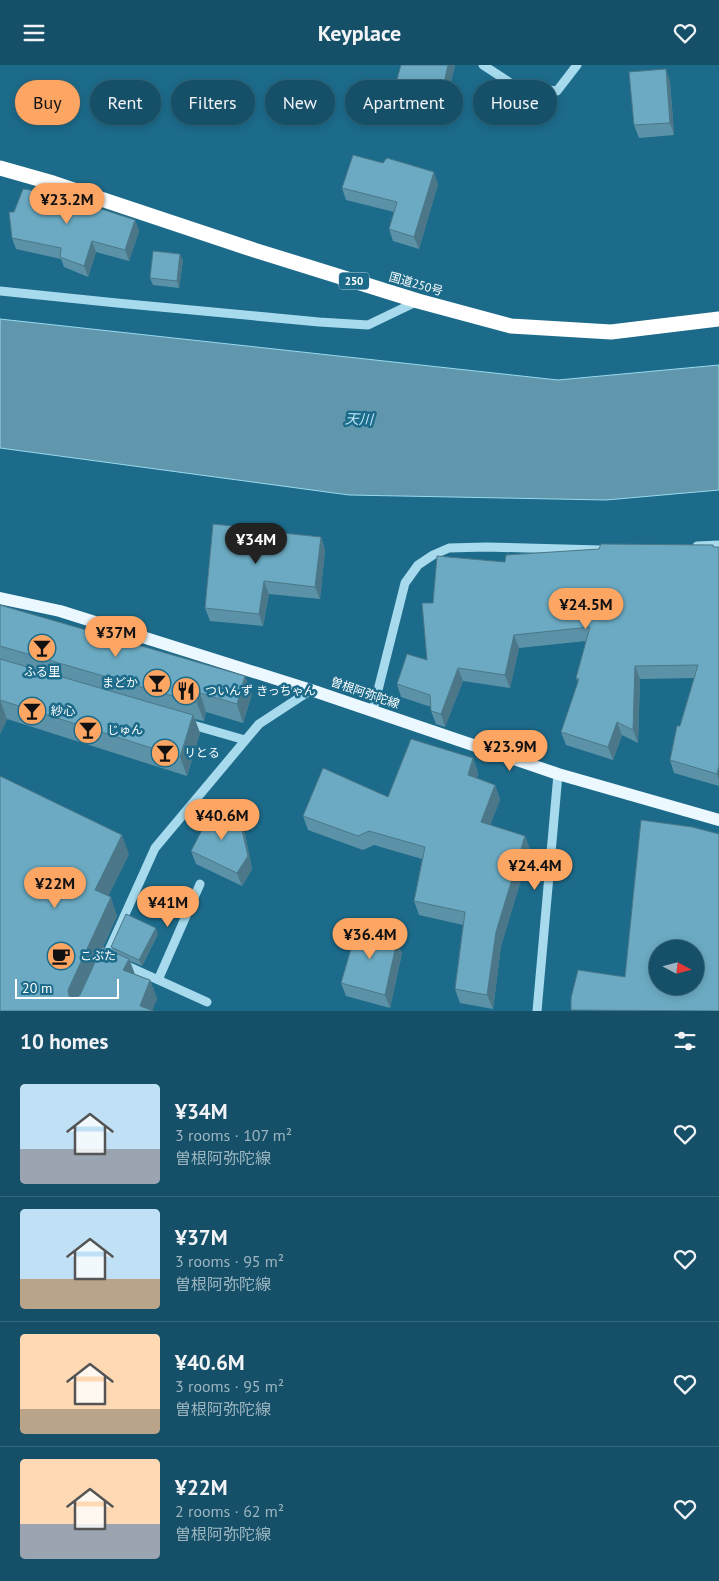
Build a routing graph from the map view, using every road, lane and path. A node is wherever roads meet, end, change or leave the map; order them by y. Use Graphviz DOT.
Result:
graph roads {
  1 [pos="483,65"];
  2 [pos="577,65"];
  3 [pos="0,168"];
  4 [pos="0,291"];
  5 [pos="418,301"];
  6 [pos="719,319"];
  7 [pos="719,545"];
  8 [pos="689,546"];
  9 [pos="610,550"];
  10 [pos="0,598"];
  11 [pos="311,690"];
  12 [pos="373,710"];
  13 [pos="179,721"];
  14 [pos="245,740"];
  15 [pos="558,774"];
  16 [pos="719,820"];
  17 [pos="200,884"];
  18 [pos="106,957"];
  19 [pos="101,966"];
  20 [pos="158,980"];
  21 [pos="207,1002"];
  22 [pos="537,1011"];
  1 -- 2 [label="street"];
  3 -- 5 [label="highway, 国道250号 / 250"];
  4 -- 5 [label="street"];
  5 -- 6 [label="highway, 国道250号 / 250"];
  7 -- 8 [label="street"];
  9 -- 12 [label="street"];
  10 -- 11 [label="main road, 曽根阿弥陀線"];
  11 -- 12 [label="main road, 曽根阿弥陀線"];
  11 -- 14 [label="street"];
  12 -- 15 [label="main road, 曽根阿弥陀線"];
  13 -- 14 [label="street"];
  14 -- 18 [label="street"];
  15 -- 16 [label="main road, 曽根阿弥陀線"];
  15 -- 22 [label="street"];
  17 -- 20 [label="street"];
  18 -- 19 [label="street"];
  18 -- 20 [label="street"];
  20 -- 21 [label="street"];
}
